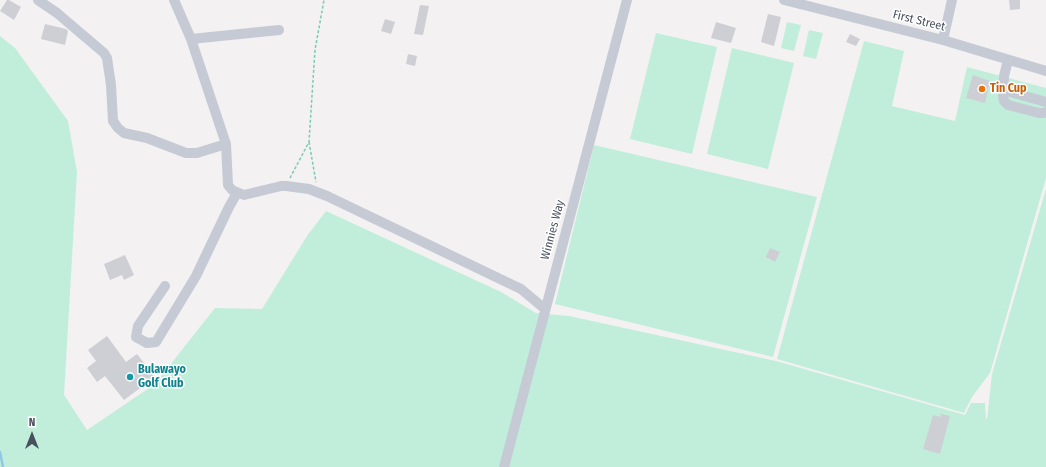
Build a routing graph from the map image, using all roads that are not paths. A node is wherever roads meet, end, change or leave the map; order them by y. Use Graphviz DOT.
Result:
graph roads {
  1 [pos="38,0"];
  2 [pos="174,0"];
  3 [pos="627,0"];
  4 [pos="952,0"];
  5 [pos="790,1"];
  6 [pos="279,30"];
  7 [pos="191,39"];
  8 [pos="942,40"];
  9 [pos="1008,60"];
  10 [pos="1046,64"];
  11 [pos="1026,65"];
  12 [pos="1046,71"];
  13 [pos="1003,90"];
  14 [pos="1046,102"];
  15 [pos="1046,112"];
  16 [pos="226,144"];
  17 [pos="237,193"];
  18 [pos="165,286"];
  19 [pos="545,309"];
  20 [pos="504,467"];
  1 -- 16 [label="street"];
  2 -- 7 [label="street"];
  3 -- 19 [label="street, Winnies Way"];
  4 -- 8 [label="street"];
  5 -- 8 [label="street, First Street"];
  6 -- 7 [label="street"];
  7 -- 16 [label="street"];
  8 -- 9 [label="street, First Street"];
  9 -- 11 [label="street, First Street"];
  9 -- 13 [label="street"];
  10 -- 11 [label="street"];
  11 -- 12 [label="street, First Street"];
  13 -- 14 [label="street"];
  13 -- 15 [label="street"];
  16 -- 17 [label="street"];
  17 -- 18 [label="street"];
  17 -- 19 [label="street"];
  19 -- 20 [label="street, Winnies Way"];
}
